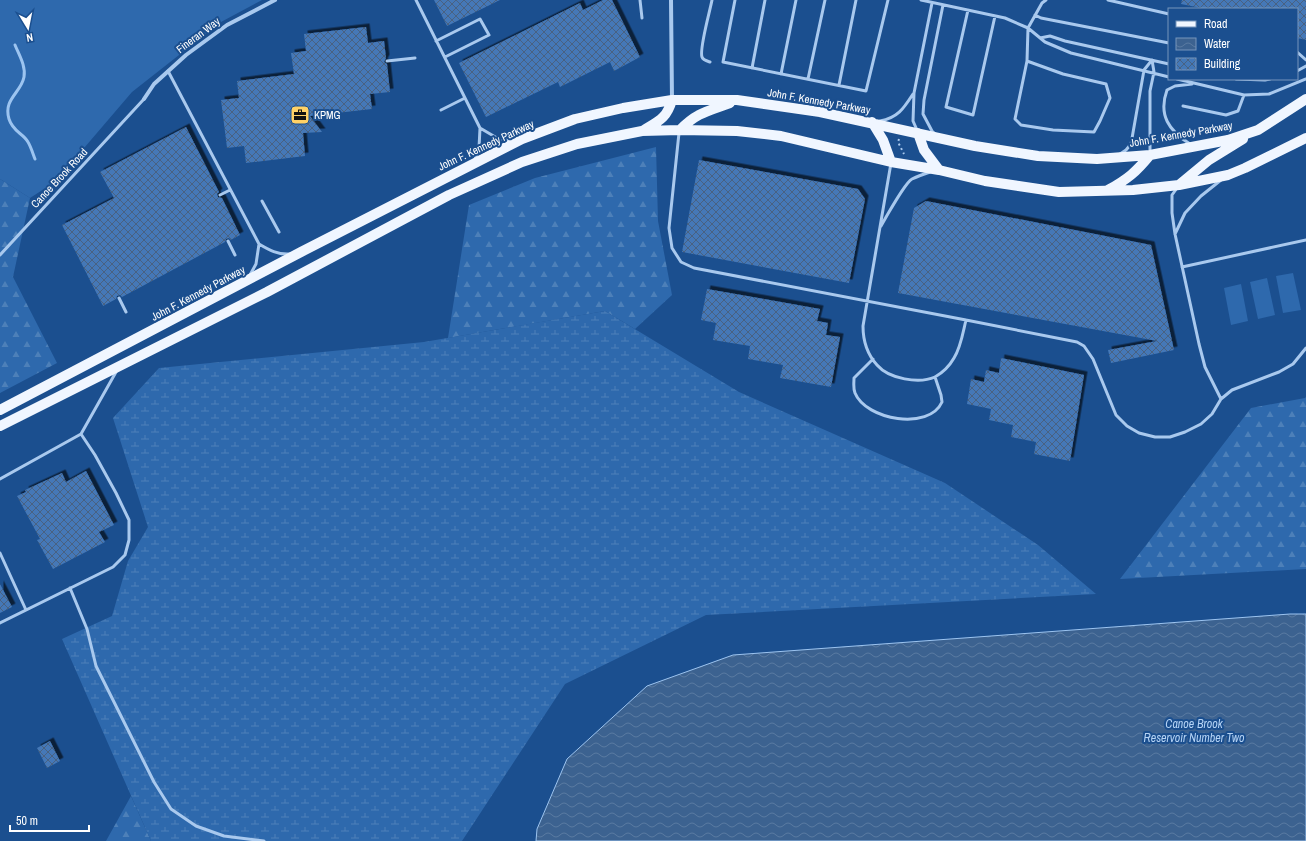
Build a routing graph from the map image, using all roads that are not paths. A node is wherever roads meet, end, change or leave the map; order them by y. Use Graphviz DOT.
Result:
graph roads {
  1 [pos="275,0"];
  2 [pos="416,0"];
  3 [pos="640,0"];
  4 [pos="671,0"];
  5 [pos="712,0"];
  6 [pos="735,0"];
  7 [pos="765,0"];
  8 [pos="796,0"];
  9 [pos="825,0"];
  10 [pos="856,0"];
  11 [pos="888,0"];
  12 [pos="921,0"];
  13 [pos="1046,0"];
  14 [pos="1108,0"];
  15 [pos="932,3"];
  16 [pos="943,5"];
  17 [pos="968,10"];
  18 [pos="1168,14"];
  19 [pos="1035,15"];
  20 [pos="995,16"];
  21 [pos="642,18"];
  22 [pos="1028,28"];
  23 [pos="1040,38"];
  24 [pos="436,41"];
  25 [pos="1168,43"];
  26 [pos="1298,53"];
  27 [pos="445,57"];
  28 [pos="415,58"];
  29 [pos="1152,60"];
  30 [pos="1306,60"];
  31 [pos="387,61"];
  32 [pos="1027,61"];
  33 [pos="710,62"];
  34 [pos="1168,64"];
  35 [pos="752,68"];
  36 [pos="168,70"];
  37 [pos="1144,70"];
  38 [pos="1154,72"];
  39 [pos="782,74"];
  40 [pos="1168,77"];
  41 [pos="808,79"];
  42 [pos="1306,79"];
  43 [pos="1180,80"];
  44 [pos="1194,84"];
  45 [pos="839,85"];
  46 [pos="914,93"];
  47 [pos="1244,95"];
  48 [pos="465,98"];
  49 [pos="144,99"];
  50 [pos="1306,99"];
  51 [pos="672,100"];
  52 [pos="737,100"];
  53 [pos="1183,106"];
  54 [pos="441,110"];
  55 [pos="872,122"];
  56 [pos="480,128"];
  57 [pos="680,130"];
  58 [pos="1258,130"];
  59 [pos="642,131"];
  60 [pos="918,134"];
  61 [pos="1306,138"];
  62 [pos="942,139"];
  63 [pos="517,142"];
  64 [pos="1193,146"];
  65 [pos="1150,154"];
  66 [pos="1111,158"];
  67 [pos="891,162"];
  68 [pos="472,164"];
  69 [pos="939,170"];
  70 [pos="1228,175"];
  71 [pos="1179,185"];
  72 [pos="230,190"];
  73 [pos="1106,191"];
  74 [pos="220,195"];
  75 [pos="262,202"];
  76 [pos="880,228"];
  77 [pos="279,232"];
  78 [pos="1175,234"];
  79 [pos="1306,240"];
  80 [pos="228,241"];
  81 [pos="259,244"];
  82 [pos="301,252"];
  83 [pos="0,255"];
  84 [pos="235,255"];
  85 [pos="1182,267"];
  86 [pos="244,282"];
  87 [pos="119,298"];
  88 [pos="868,301"];
  89 [pos="126,312"];
  90 [pos="966,320"];
  91 [pos="1306,348"];
  92 [pos="873,359"];
  93 [pos="120,366"];
  94 [pos="934,377"];
  95 [pos="1221,399"];
  96 [pos="0,410"];
  97 [pos="0,426"];
  98 [pos="80,434"];
  99 [pos="0,479"];
  100 [pos="0,553"];
  101 [pos="70,588"];
  102 [pos="26,610"];
  103 [pos="0,623"];
  104 [pos="264,841"];
  1 -- 36 [label="street, Fineran Way"];
  2 -- 24 [label="lane"];
  3 -- 21 [label="lane"];
  4 -- 51 [label="street"];
  5 -- 33 [label="lane"];
  6 -- 35 [label="lane"];
  7 -- 35 [label="lane"];
  8 -- 39 [label="lane"];
  9 -- 41 [label="lane"];
  10 -- 45 [label="lane"];
  11 -- 45 [label="lane"];
  12 -- 15 [label="lane"];
  13 -- 19 [label="lane"];
  14 -- 18 [label="lane"];
  15 -- 16 [label="lane"];
  15 -- 46 [label="lane"];
  16 -- 17 [label="lane"];
  16 -- 62 [label="lane"];
  17 -- 20 [label="lane"];
  17 -- 20 [label="lane"];
  19 -- 22 [label="lane"];
  19 -- 25 [label="lane"];
  20 -- 22 [label="lane"];
  22 -- 23 [label="lane"];
  22 -- 32 [label="lane"];
  23 -- 29 [label="lane"];
  23 -- 37 [label="lane"];
  24 -- 27 [label="lane"];
  24 -- 27 [label="lane"];
  26 -- 30 [label="lane"];
  27 -- 48 [label="lane"];
  28 -- 31 [label="lane"];
  29 -- 34 [label="lane"];
  29 -- 37 [label="lane"];
  29 -- 38 [label="lane"];
  32 -- 32 [label="lane"];
  35 -- 39 [label="lane"];
  36 -- 49 [label="street, Fineran Way"];
  36 -- 72 [label="lane"];
  37 -- 38 [label="lane"];
  37 -- 66 [label="lane"];
  38 -- 40 [label="lane"];
  38 -- 65 [label="lane"];
  39 -- 41 [label="lane"];
  41 -- 45 [label="lane"];
  42 -- 47 [label="lane"];
  43 -- 44 [label="lane"];
  44 -- 47 [label="lane"];
  44 -- 64 [label="lane"];
  46 -- 55 [label="lane"];
  46 -- 60 [label="lane"];
  47 -- 53 [label="lane"];
  48 -- 54 [label="lane"];
  48 -- 56 [label="lane"];
  49 -- 83 [label="lane, Canoe Brook Road"];
  50 -- 58 [label="main road, John F. Kennedy Parkway"];
  51 -- 52 [label="main road, John F. Kennedy Parkway"];
  51 -- 59 [label="main road"];
  51 -- 63 [label="main road, John F. Kennedy Parkway"];
  52 -- 55 [label="main road, John F. Kennedy Parkway"];
  52 -- 57 [label="main road"];
  55 -- 60 [label="main road, John F. Kennedy Parkway"];
  55 -- 67 [label="main road"];
  56 -- 63 [label="lane"];
  56 -- 68 [label="lane"];
  57 -- 59 [label="main road"];
  57 -- 67 [label="main road"];
  57 -- 88 [label="lane"];
  58 -- 64 [label="main road, John F. Kennedy Parkway"];
  58 -- 71 [label="main road"];
  59 -- 93 [label="main road"];
  60 -- 62 [label="main road, John F. Kennedy Parkway"];
  60 -- 69 [label="main road"];
  61 -- 70 [label="main road"];
  62 -- 66 [label="main road, John F. Kennedy Parkway"];
  63 -- 68 [label="main road, John F. Kennedy Parkway"];
  64 -- 65 [label="main road, John F. Kennedy Parkway"];
  65 -- 66 [label="main road, John F. Kennedy Parkway"];
  65 -- 73 [label="main road"];
  67 -- 69 [label="main road"];
  67 -- 76 [label="lane"];
  68 -- 82 [label="main road, John F. Kennedy Parkway"];
  69 -- 73 [label="main road"];
  69 -- 76 [label="lane"];
  70 -- 71 [label="main road"];
  70 -- 78 [label="lane"];
  71 -- 73 [label="main road"];
  71 -- 78 [label="lane"];
  72 -- 74 [label="lane"];
  72 -- 81 [label="lane"];
  75 -- 77 [label="lane"];
  76 -- 88 [label="lane"];
  78 -- 85 [label="lane"];
  79 -- 85 [label="lane"];
  80 -- 84 [label="lane"];
  81 -- 82 [label="lane"];
  81 -- 86 [label="lane"];
  82 -- 86 [label="main road, John F. Kennedy Parkway"];
  85 -- 95 [label="lane"];
  86 -- 96 [label="main road, John F. Kennedy Parkway"];
  87 -- 89 [label="lane"];
  88 -- 90 [label="lane"];
  88 -- 92 [label="lane"];
  90 -- 94 [label="lane"];
  90 -- 95 [label="lane"];
  91 -- 95 [label="lane"];
  92 -- 94 [label="lane"];
  92 -- 94 [label="lane"];
  93 -- 97 [label="main road"];
  93 -- 98 [label="lane"];
  98 -- 99 [label="lane"];
  98 -- 101 [label="lane"];
  100 -- 102 [label="lane"];
  101 -- 102 [label="lane"];
  101 -- 104 [label="lane"];
  102 -- 103 [label="lane"];
}
